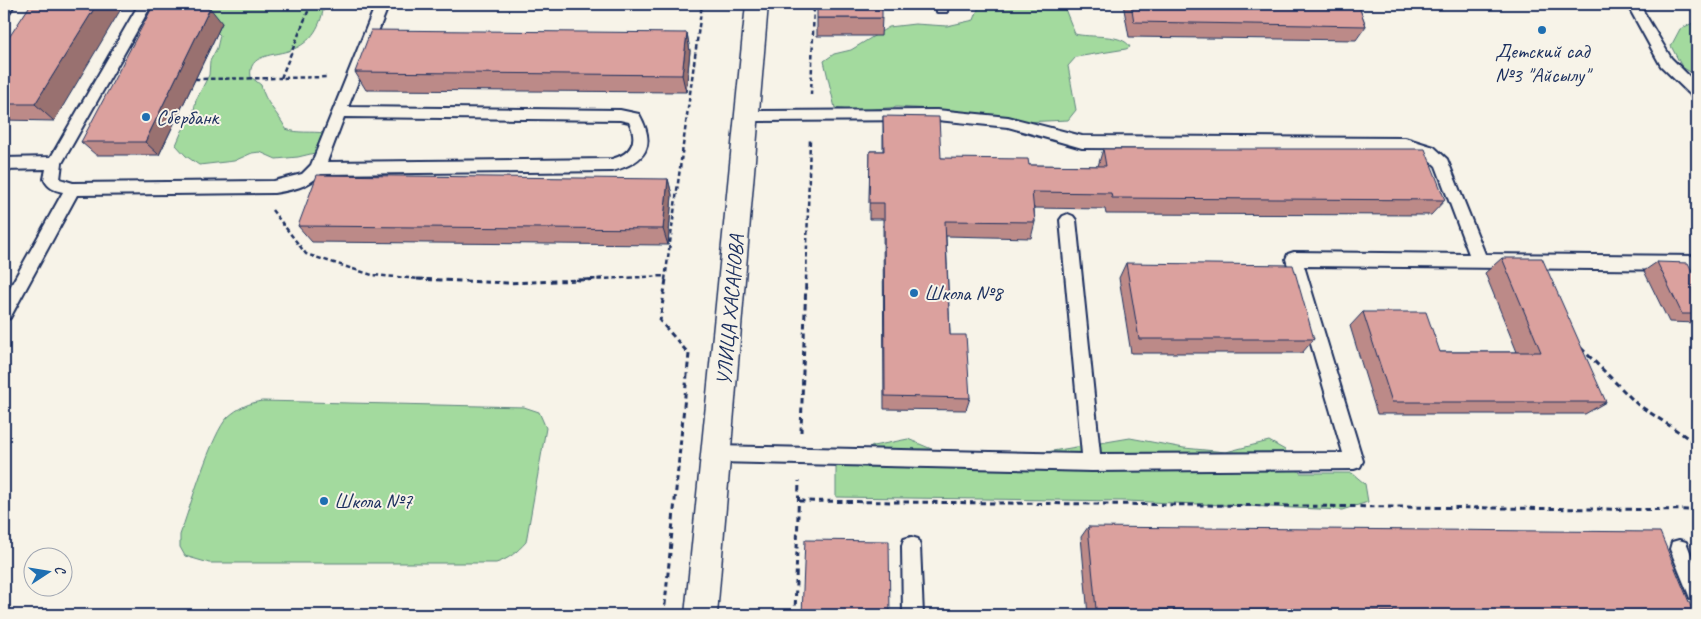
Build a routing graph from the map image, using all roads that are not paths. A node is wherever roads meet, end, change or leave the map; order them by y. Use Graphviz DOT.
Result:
graph roads {
  1 [pos="24,4"];
  2 [pos="145,4"];
  3 [pos="382,4"];
  4 [pos="757,4"];
  5 [pos="1633,4"];
  6 [pos="4,35"];
  7 [pos="1697,92"];
  8 [pos="340,112"];
  9 [pos="747,116"];
  10 [pos="4,164"];
  11 [pos="55,164"];
  12 [pos="318,168"];
  13 [pos="73,189"];
  14 [pos="1068,220"];
  15 [pos="1480,261"];
  16 [pos="1697,263"];
  17 [pos="4,313"];
  18 [pos="717,454"];
  19 [pos="1092,463"];
  20 [pos="911,546"];
  21 [pos="1679,549"];
  22 [pos="1697,591"];
  23 [pos="701,615"];
  24 [pos="913,615"];
  1 -- 6 [label="lane"];
  2 -- 11 [label="lane"];
  3 -- 8 [label="lane"];
  4 -- 9 [label="street, УЛИЦА ХАСАНОВА"];
  5 -- 7 [label="lane"];
  8 -- 12 [label="lane"];
  8 -- 12 [label="lane"];
  9 -- 15 [label="lane"];
  9 -- 18 [label="street, УЛИЦА ХАСАНОВА"];
  10 -- 11 [label="lane"];
  11 -- 13 [label="lane"];
  12 -- 13 [label="lane"];
  13 -- 17 [label="lane"];
  14 -- 19 [label="lane"];
  15 -- 16 [label="lane"];
  15 -- 19 [label="lane"];
  18 -- 19 [label="lane"];
  18 -- 23 [label="street, УЛИЦА ХАСАНОВА"];
  20 -- 24 [label="lane"];
  21 -- 22 [label="lane"];
}
